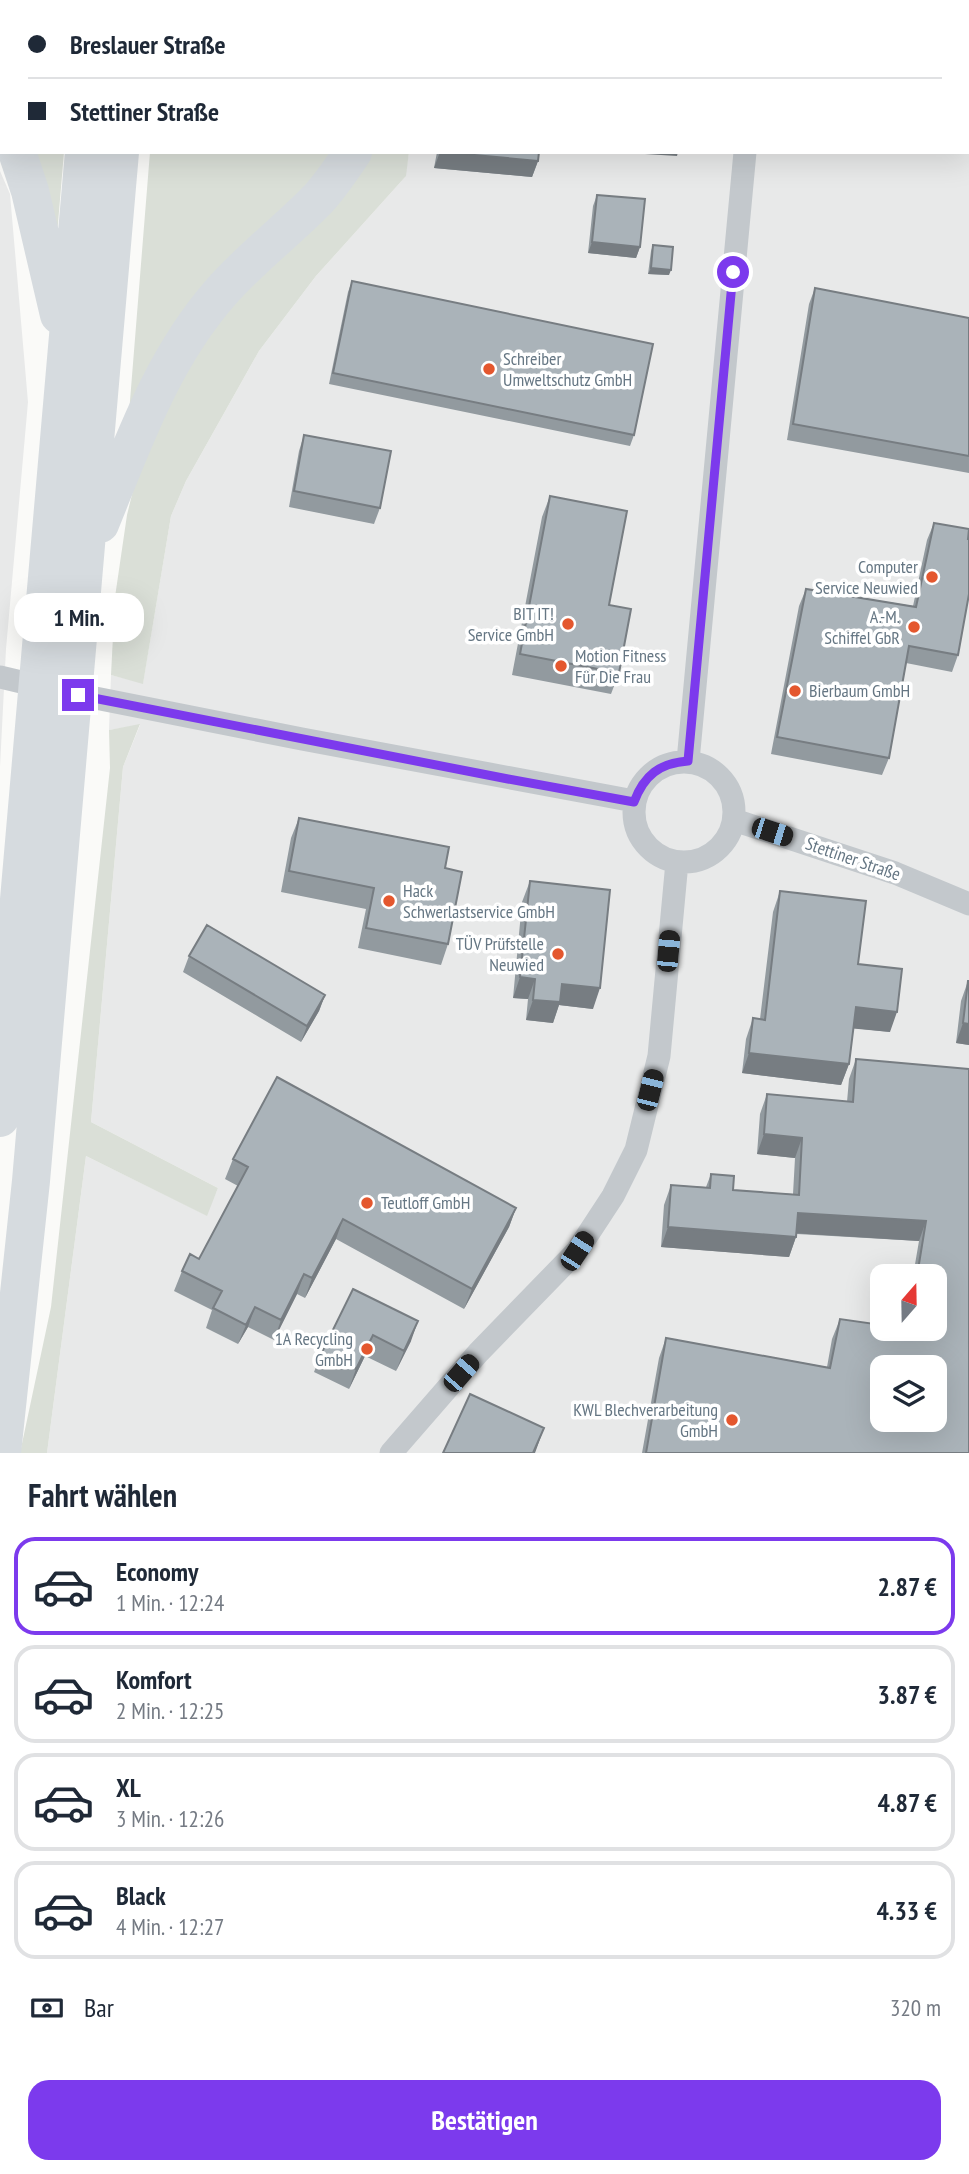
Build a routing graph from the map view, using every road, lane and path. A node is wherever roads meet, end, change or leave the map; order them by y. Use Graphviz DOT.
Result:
graph roads {
  1 [pos="18,154"];
  2 [pos="84,154"];
  3 [pos="120,154"];
  4 [pos="351,154"];
  5 [pos="746,154"];
  6 [pos="68,352"];
  7 [pos="86,558"];
  8 [pos="0,677"];
  9 [pos="688,761"];
  10 [pos="634,802"];
  11 [pos="734,820"];
  12 [pos="677,862"];
  13 [pos="969,904"];
  14 [pos="0,1118"];
  15 [pos="2,1453"];
  16 [pos="391,1453"];
  1 -- 6 [label="highway"];
  2 -- 6 [label="highway"];
  3 -- 7 [label="highway"];
  4 -- 7 [label="highway"];
  5 -- 9 [label="street"];
  6 -- 14 [label="highway"];
  7 -- 15 [label="highway"];
  8 -- 10 [label="street"];
  9 -- 10 [label="street"];
  9 -- 11 [label="street"];
  10 -- 12 [label="street"];
  11 -- 12 [label="street"];
  11 -- 13 [label="street, Stettiner Straße"];
  12 -- 16 [label="street"];
}
